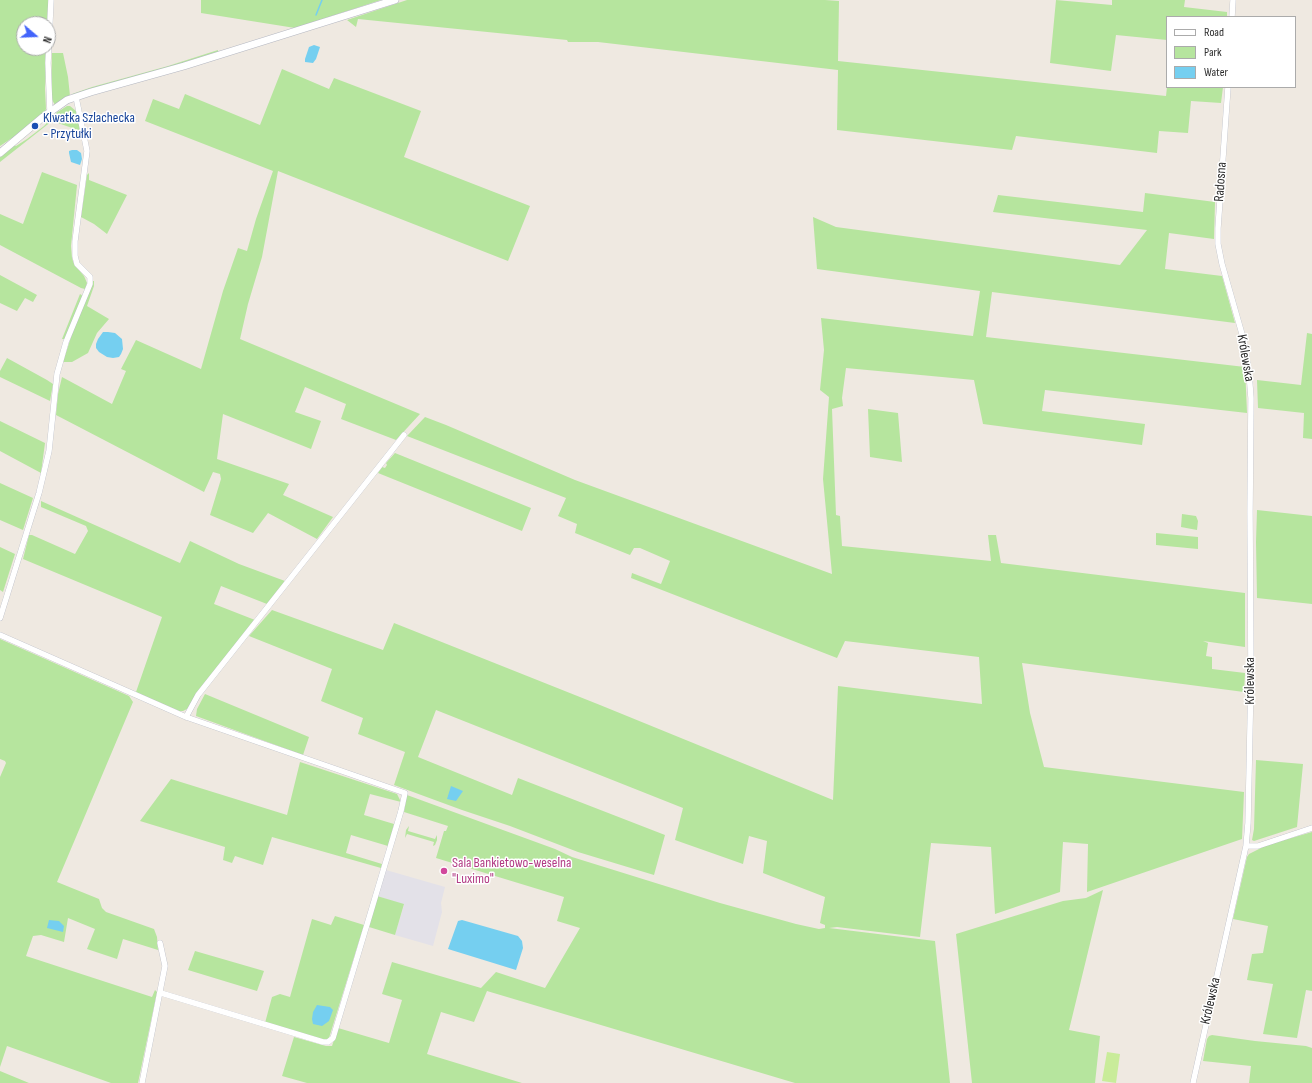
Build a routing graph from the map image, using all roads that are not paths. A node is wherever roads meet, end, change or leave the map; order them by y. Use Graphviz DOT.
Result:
graph roads {
  1 [pos="51,0"];
  2 [pos="395,0"];
  3 [pos="1233,0"];
  4 [pos="1232,16"];
  5 [pos="1228,88"];
  6 [pos="76,97"];
  7 [pos="50,112"];
  8 [pos="0,153"];
  9 [pos="1225,276"];
  10 [pos="404,435"];
  11 [pos="0,618"];
  12 [pos="0,635"];
  13 [pos="186,717"];
  14 [pos="1312,828"];
  15 [pos="1246,846"];
  16 [pos="160,943"];
  17 [pos="161,993"];
  18 [pos="142,1083"];
  19 [pos="1193,1083"];
  1 -- 7 [label="street"];
  2 -- 6 [label="street"];
  3 -- 4 [label="street"];
  5 -- 9 [label="street, Radosna"];
  6 -- 7 [label="street"];
  6 -- 11 [label="street"];
  7 -- 8 [label="street"];
  9 -- 15 [label="street, Królewska"];
  10 -- 13 [label="street"];
  12 -- 13 [label="street"];
  13 -- 17 [label="street"];
  14 -- 15 [label="street"];
  15 -- 19 [label="street, Królewska"];
  16 -- 17 [label="street"];
  17 -- 18 [label="street"];
}
